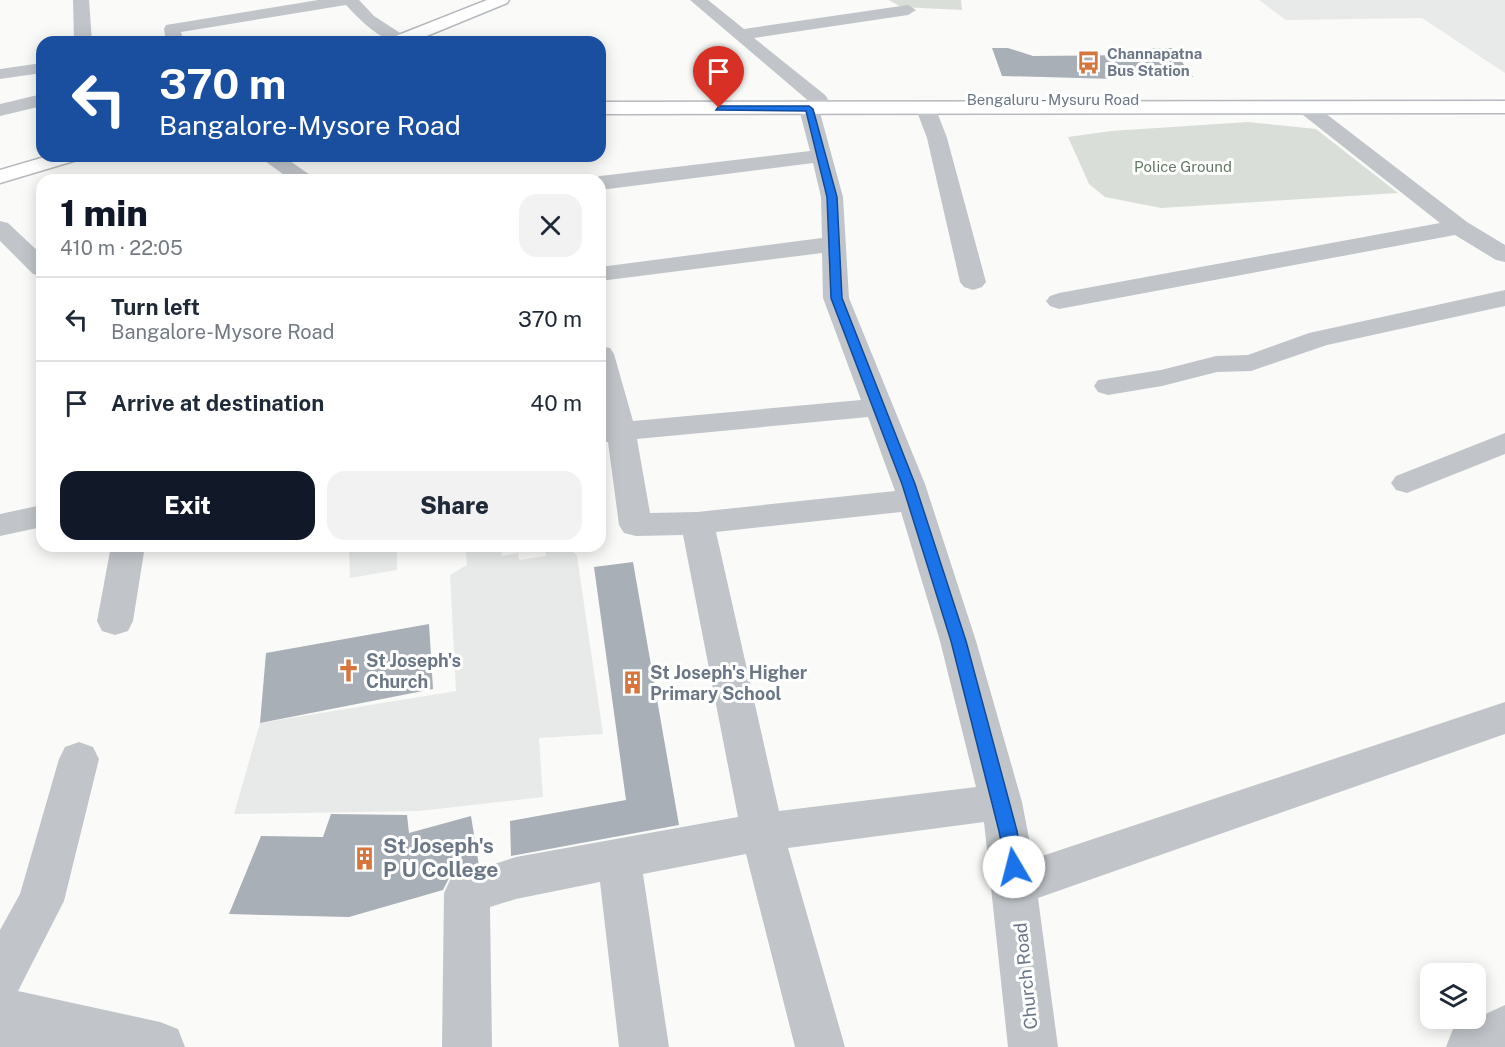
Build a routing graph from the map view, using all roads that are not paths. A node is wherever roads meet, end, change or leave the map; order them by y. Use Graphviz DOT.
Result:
graph roads {
  1 [pos="81,0"];
  2 [pos="349,0"];
  3 [pos="501,0"];
  4 [pos="698,0"];
  5 [pos="908,10"];
  6 [pos="740,34"];
  7 [pos="83,36"];
  8 [pos="174,36"];
  9 [pos="393,36"];
  10 [pos="412,36"];
  11 [pos="36,69"];
  12 [pos="0,74"];
  13 [pos="606,98"];
  14 [pos="1505,100"];
  15 [pos="36,101"];
  16 [pos="814,104"];
  17 [pos="986,104"];
  18 [pos="1258,105"];
  19 [pos="1305,107"];
  20 [pos="1505,107"];
  21 [pos="606,108"];
  22 [pos="926,109"];
  23 [pos="0,110"];
  24 [pos="822,156"];
  25 [pos="36,157"];
  26 [pos="50,162"];
  27 [pos="278,162"];
  28 [pos="0,167"];
  29 [pos="296,174"];
  30 [pos="0,177"];
  31 [pos="606,182"];
  32 [pos="1460,227"];
  33 [pos="0,228"];
  34 [pos="834,244"];
  35 [pos="1505,255"];
  36 [pos="36,263"];
  37 [pos="606,273"];
  38 [pos="973,282"];
  39 [pos="1505,298"];
  40 [pos="1059,301"];
  41 [pos="1108,386"];
  42 [pos="606,397"];
  43 [pos="878,407"];
  44 [pos="611,432"];
  45 [pos="1505,443"];
  46 [pos="1407,483"];
  47 [pos="914,500"];
  48 [pos="36,517"];
  49 [pos="698,523"];
  50 [pos="0,525"];
  51 [pos="127,552"];
  52 [pos="115,621"];
  53 [pos="1505,718"];
  54 [pos="79,759"];
  55 [pos="1001,802"];
  56 [pos="762,832"];
  57 [pos="619,859"];
  58 [pos="1016,885"];
  59 [pos="0,976"];
  60 [pos="16,1025"];
  61 [pos="1505,1030"];
  62 [pos="160,1047"];
  63 [pos="467,1047"];
  64 [pos="644,1047"];
  65 [pos="820,1047"];
  66 [pos="1033,1047"];
  67 [pos="1471,1047"];
  1 -- 7 [label="street"];
  2 -- 8 [label="street"];
  2 -- 9 [label="street"];
  3 -- 10 [label="main road"];
  4 -- 6 [label="street"];
  5 -- 6 [label="street"];
  6 -- 16 [label="street"];
  11 -- 12 [label="street"];
  13 -- 16 [label="main road, Bengaluru - Mysuru Road"];
  14 -- 18 [label="main road, Bengaluru - Mysuru Road"];
  15 -- 23 [label="street"];
  16 -- 17 [label="main road, Bengaluru - Mysuru Road"];
  16 -- 21 [label="main road"];
  16 -- 22 [label="main road, Bengaluru - Mysuru Road"];
  16 -- 24 [label="street, Church Road"];
  17 -- 18 [label="main road, Bengaluru - Mysuru Road"];
  17 -- 22 [label="main road, Bengaluru - Mysuru Road"];
  18 -- 19 [label="main road, Bengaluru - Mysuru Road"];
  19 -- 20 [label="main road, Bengaluru - Mysuru Road"];
  19 -- 32 [label="street"];
  22 -- 38 [label="street"];
  24 -- 31 [label="street"];
  24 -- 34 [label="street, Church Road"];
  25 -- 28 [label="main road"];
  26 -- 30 [label="main road"];
  27 -- 29 [label="street"];
  32 -- 35 [label="street"];
  32 -- 40 [label="street"];
  33 -- 36 [label="street"];
  34 -- 37 [label="street"];
  34 -- 43 [label="street, Church Road"];
  39 -- 41 [label="street"];
  42 -- 44 [label="street"];
  43 -- 44 [label="street"];
  43 -- 47 [label="street, Church Road"];
  44 -- 49 [label="street"];
  45 -- 46 [label="street"];
  47 -- 49 [label="street"];
  47 -- 55 [label="street, Church Road"];
  48 -- 50 [label="street"];
  49 -- 56 [label="street"];
  51 -- 52 [label="street"];
  53 -- 58 [label="street"];
  54 -- 59 [label="street"];
  55 -- 56 [label="street"];
  55 -- 58 [label="street, Church Road"];
  56 -- 57 [label="street"];
  56 -- 65 [label="street"];
  57 -- 63 [label="street"];
  57 -- 64 [label="street"];
  58 -- 66 [label="street, Church Road"];
  60 -- 62 [label="street"];
  61 -- 67 [label="street"];
}
